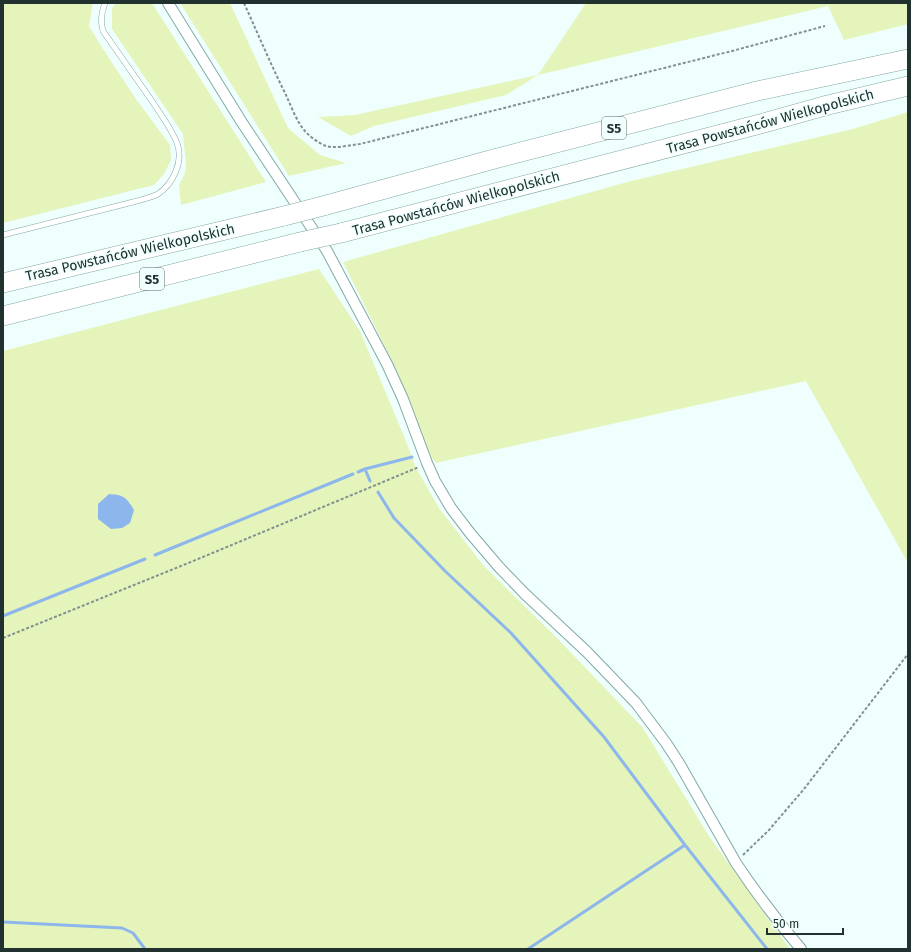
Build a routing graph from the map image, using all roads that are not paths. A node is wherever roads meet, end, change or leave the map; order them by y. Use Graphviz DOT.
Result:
graph roads {
  1 [pos="104,3"];
  2 [pos="168,3"];
  3 [pos="908,58"];
  4 [pos="908,86"];
  5 [pos="3,235"];
  6 [pos="3,283"];
  7 [pos="3,316"];
  8 [pos="801,949"];
  1 -- 5 [label="lane"];
  2 -- 8 [label="street"];
  3 -- 6 [label="highway, Trasa Powstańców Wielkopolskich / S5, bridge"];
  4 -- 7 [label="highway, Trasa Powstańców Wielkopolskich / S5, bridge"];
}
